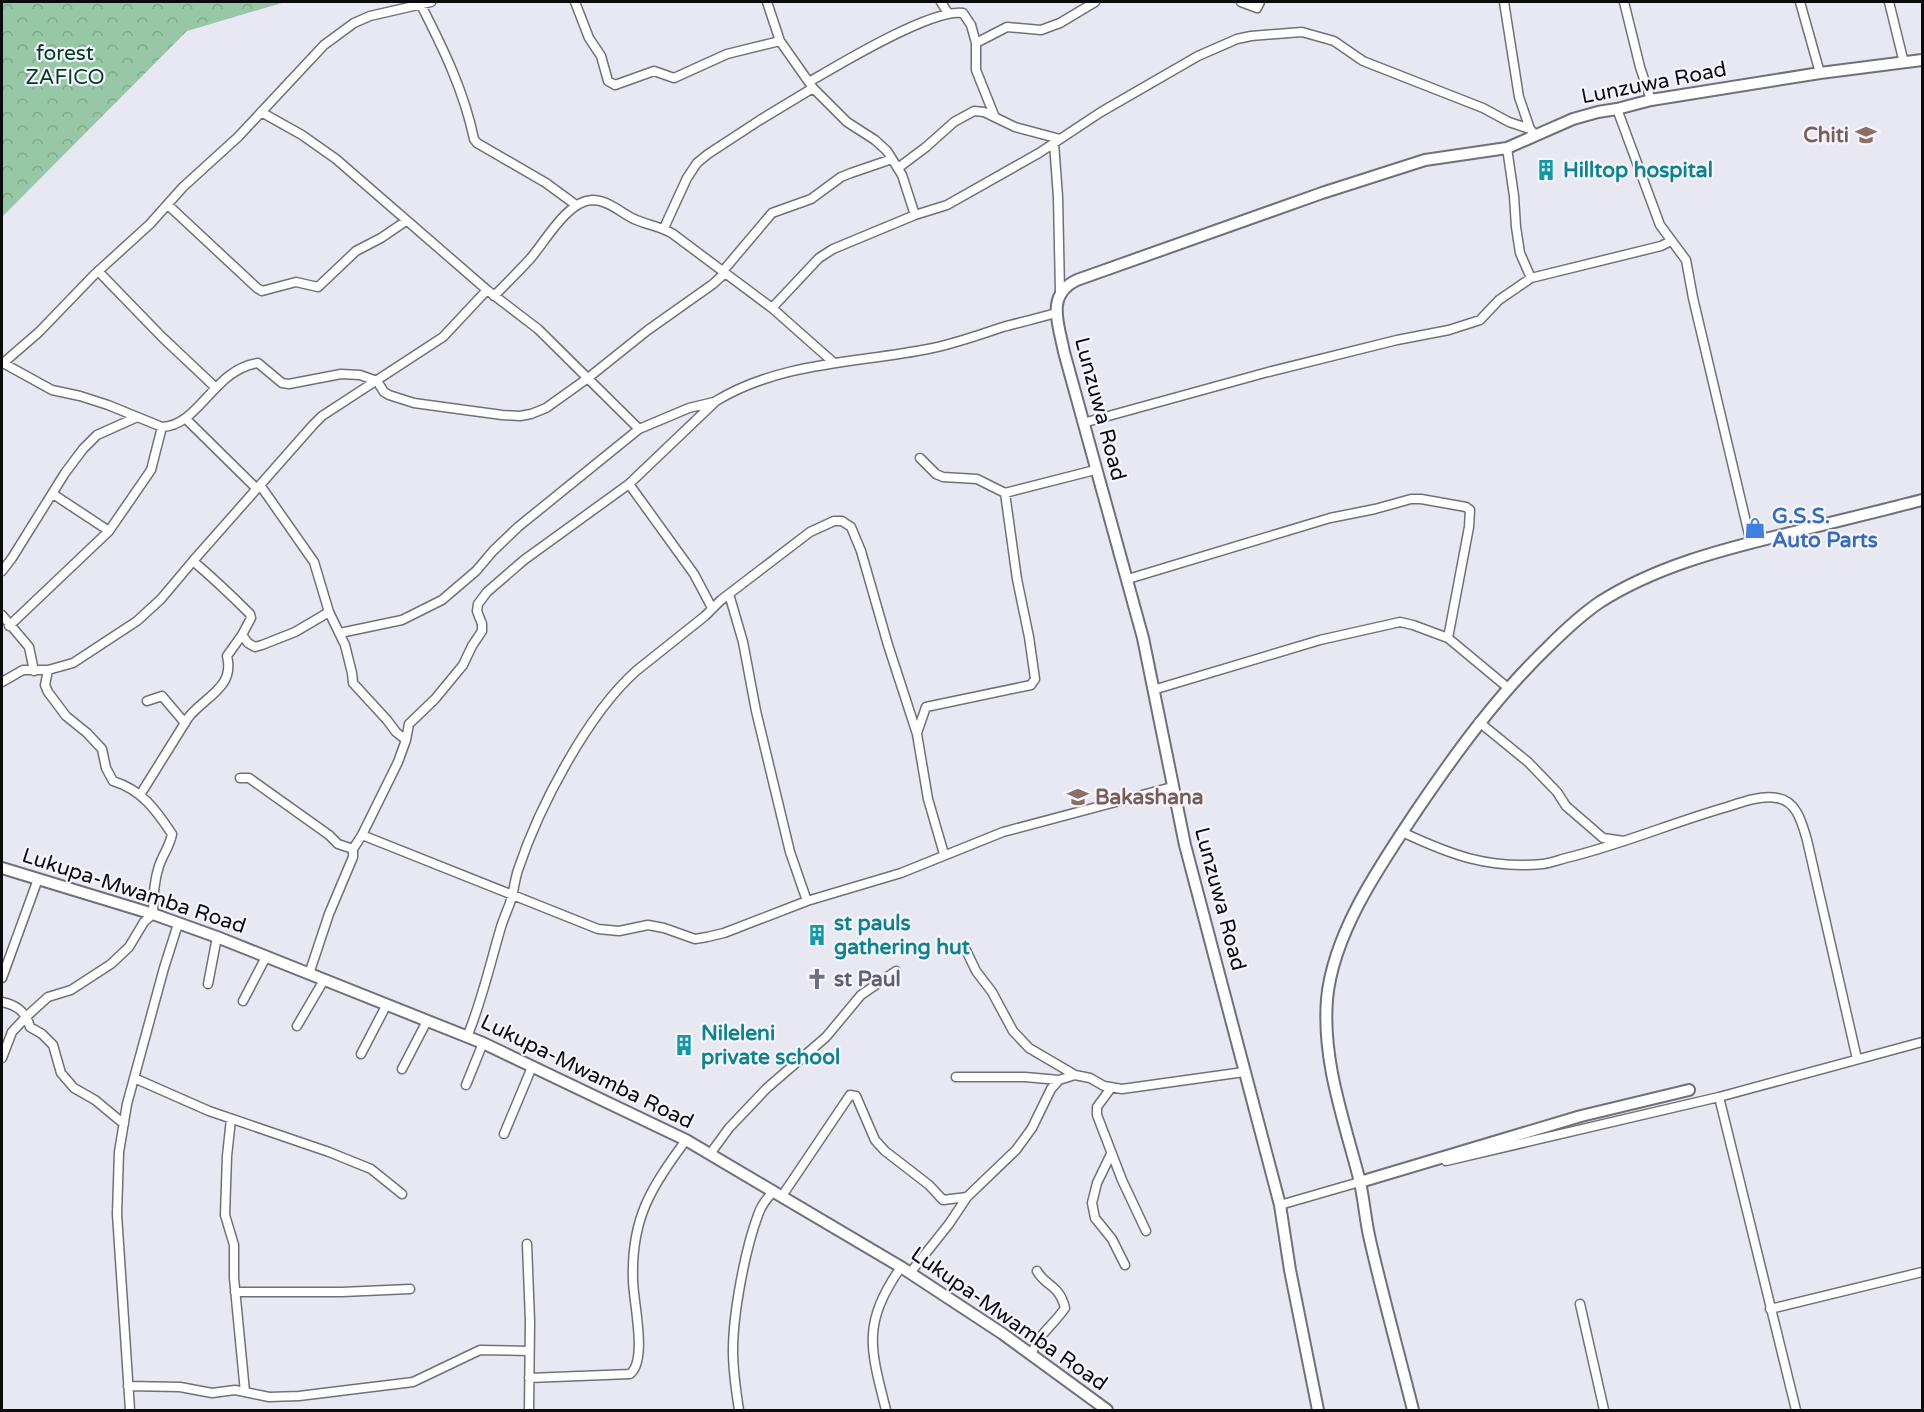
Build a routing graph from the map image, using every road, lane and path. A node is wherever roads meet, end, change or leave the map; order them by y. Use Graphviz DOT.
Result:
graph roads {
  1 [pos="431,2"];
  2 [pos="575,2"];
  3 [pos="767,2"];
  4 [pos="941,2"];
  5 [pos="1095,2"];
  6 [pos="1241,2"];
  7 [pos="1260,2"];
  8 [pos="1504,2"];
  9 [pos="1624,2"];
  10 [pos="1800,2"];
  11 [pos="1889,2"];
  12 [pos="421,4"];
  13 [pos="948,13"];
  14 [pos="780,41"];
  15 [pos="976,43"];
  16 [pos="1923,60"];
  17 [pos="1904,63"];
  18 [pos="1820,73"];
  19 [pos="811,85"];
  20 [pos="1651,100"];
  21 [pos="1617,109"];
  22 [pos="261,112"];
  23 [pos="994,116"];
  24 [pos="1534,132"];
  25 [pos="1057,141"];
  26 [pos="1506,148"];
  27 [pos="892,159"];
  28 [pos="898,168"];
  29 [pos="168,205"];
  30 [pos="576,205"];
  31 [pos="915,215"];
  32 [pos="406,220"];
  33 [pos="664,228"];
  34 [pos="1671,241"];
  35 [pos="98,271"];
  36 [pos="724,272"];
  37 [pos="1531,278"];
  38 [pos="1060,292"];
  39 [pos="491,293"];
  40 [pos="772,308"];
  41 [pos="1056,313"];
  42 [pos="833,362"];
  43 [pos="2,363"];
  44 [pos="588,378"];
  45 [pos="377,381"];
  46 [pos="215,387"];
  47 [pos="716,401"];
  48 [pos="135,418"];
  49 [pos="186,419"];
  50 [pos="1083,423"];
  51 [pos="162,427"];
  52 [pos="639,429"];
  53 [pos="920,458"];
  54 [pos="1095,470"];
  55 [pos="629,484"];
  56 [pos="258,487"];
  57 [pos="53,494"];
  58 [pos="1005,494"];
  59 [pos="1923,500"];
  60 [pos="109,531"];
  61 [pos="1751,543"];
  62 [pos="193,561"];
  63 [pos="2,571"];
  64 [pos="1128,579"];
  65 [pos="729,594"];
  66 [pos="712,608"];
  67 [pos="329,612"];
  68 [pos="2,615"];
  69 [pos="9,626"];
  70 [pos="340,633"];
  71 [pos="242,635"];
  72 [pos="1448,638"];
  73 [pos="48,670"];
  74 [pos="34,671"];
  75 [pos="4,677"];
  76 [pos="1508,687"];
  77 [pos="1153,690"];
  78 [pos="147,701"];
  79 [pos="1479,722"];
  80 [pos="185,723"];
  81 [pos="916,734"];
  82 [pos="406,740"];
  83 [pos="240,778"];
  84 [pos="1172,787"];
  85 [pos="140,795"];
  86 [pos="1402,832"];
  87 [pos="362,835"];
  88 [pos="1624,841"];
  89 [pos="353,849"];
  90 [pos="944,854"];
  91 [pos="2,868"];
  92 [pos="38,879"];
  93 [pos="512,896"];
  94 [pos="807,901"];
  95 [pos="153,914"];
  96 [pos="178,924"];
  97 [pos="217,937"];
  98 [pos="965,948"];
  99 [pos="266,957"];
  100 [pos="896,971"];
  101 [pos="309,974"];
  102 [pos="2,978"];
  103 [pos="324,980"];
  104 [pos="208,984"];
  105 [pos="243,1001"];
  106 [pos="2,1002"];
  107 [pos="387,1004"];
  108 [pos="27,1016"];
  109 [pos="427,1021"];
  110 [pos="297,1026"];
  111 [pos="467,1036"];
  112 [pos="1923,1042"];
  113 [pos="483,1043"];
  114 [pos="361,1054"];
  115 [pos="2,1058"];
  116 [pos="1857,1059"];
  117 [pos="532,1067"];
  118 [pos="402,1069"];
  119 [pos="1244,1072"];
  120 [pos="1075,1076"];
  121 [pos="956,1077"];
  122 [pos="134,1078"];
  123 [pos="1059,1080"];
  124 [pos="466,1085"];
  125 [pos="1111,1088"];
  126 [pos="1689,1090"];
  127 [pos="1719,1096"];
  128 [pos="231,1119"];
  129 [pos="123,1124"];
  130 [pos="504,1134"];
  131 [pos="686,1140"];
  132 [pos="710,1154"];
  133 [pos="1111,1154"];
  134 [pos="1360,1182"];
  135 [pos="402,1194"];
  136 [pos="777,1194"];
  137 [pos="967,1197"];
  138 [pos="1281,1205"];
  139 [pos="1146,1231"];
  140 [pos="527,1244"];
  141 [pos="1125,1265"];
  142 [pos="905,1270"];
  143 [pos="1037,1271"];
  144 [pos="1923,1272"];
  145 [pos="410,1289"];
  146 [pos="235,1292"];
  147 [pos="1580,1304"];
  148 [pos="1770,1309"];
  149 [pos="529,1351"];
  150 [pos="1031,1355"];
  151 [pos="529,1378"];
  152 [pos="128,1386"];
  153 [pos="245,1392"];
  154 [pos="130,1410"];
  155 [pos="529,1410"];
  156 [pos="739,1410"];
  157 [pos="886,1410"];
  158 [pos="1107,1410"];
  159 [pos="1318,1410"];
  160 [pos="1413,1410"];
  161 [pos="1604,1410"];
  162 [pos="1796,1410"];
  1 -- 12 [label="street"];
  2 -- 14 [label="street"];
  3 -- 14 [label="street"];
  4 -- 13 [label="street"];
  5 -- 15 [label="street"];
  6 -- 7 [label="street"];
  8 -- 24 [label="street"];
  9 -- 20 [label="street"];
  10 -- 18 [label="street"];
  11 -- 17 [label="street"];
  12 -- 22 [label="street"];
  12 -- 30 [label="street"];
  13 -- 15 [label="street"];
  13 -- 19 [label="street"];
  14 -- 19 [label="street"];
  15 -- 23 [label="street"];
  16 -- 17 [label="street, Lunzuwa Road"];
  17 -- 18 [label="street, Lunzuwa Road"];
  18 -- 20 [label="street, Lunzuwa Road"];
  19 -- 27 [label="street"];
  19 -- 33 [label="street"];
  20 -- 21 [label="street, Lunzuwa Road"];
  21 -- 24 [label="street, Lunzuwa Road"];
  21 -- 34 [label="street"];
  22 -- 29 [label="street"];
  22 -- 32 [label="street"];
  23 -- 25 [label="street"];
  23 -- 28 [label="street"];
  24 -- 25 [label="street"];
  24 -- 26 [label="street, Lunzuwa Road"];
  25 -- 31 [label="street"];
  25 -- 38 [label="street"];
  26 -- 37 [label="street"];
  26 -- 38 [label="street, Lunzuwa Road"];
  27 -- 28 [label="street"];
  27 -- 36 [label="street"];
  28 -- 31 [label="street"];
  29 -- 32 [label="street"];
  29 -- 35 [label="street"];
  30 -- 33 [label="street"];
  30 -- 39 [label="street"];
  31 -- 40 [label="street"];
  32 -- 39 [label="street"];
  33 -- 36 [label="street"];
  34 -- 37 [label="street"];
  34 -- 61 [label="street"];
  35 -- 43 [label="street"];
  35 -- 46 [label="street"];
  36 -- 40 [label="street"];
  36 -- 44 [label="street"];
  37 -- 50 [label="street"];
  38 -- 41 [label="street, Lunzuwa Road"];
  39 -- 44 [label="street"];
  39 -- 45 [label="street"];
  40 -- 42 [label="street"];
  41 -- 42 [label="street"];
  41 -- 50 [label="street, Lunzuwa Road"];
  42 -- 47 [label="street"];
  43 -- 48 [label="street"];
  44 -- 45 [label="street"];
  44 -- 52 [label="street"];
  45 -- 46 [label="street"];
  45 -- 56 [label="street"];
  46 -- 49 [label="street"];
  47 -- 52 [label="street"];
  47 -- 55 [label="street"];
  48 -- 51 [label="street"];
  48 -- 57 [label="street"];
  49 -- 51 [label="street"];
  49 -- 56 [label="street"];
  50 -- 54 [label="street, Lunzuwa Road"];
  51 -- 60 [label="street"];
  52 -- 70 [label="street"];
  53 -- 58 [label="street"];
  54 -- 58 [label="street"];
  54 -- 64 [label="street, Lunzuwa Road"];
  55 -- 66 [label="street"];
  55 -- 82 [label="street"];
  56 -- 62 [label="street"];
  56 -- 67 [label="street"];
  57 -- 60 [label="street"];
  57 -- 63 [label="street"];
  58 -- 81 [label="street"];
  59 -- 61 [label="street"];
  60 -- 69 [label="street"];
  61 -- 76 [label="street"];
  62 -- 71 [label="street"];
  62 -- 73 [label="street"];
  64 -- 72 [label="street"];
  64 -- 77 [label="street, Lunzuwa Road"];
  65 -- 66 [label="street"];
  65 -- 81 [label="street"];
  65 -- 94 [label="street"];
  66 -- 93 [label="street"];
  67 -- 70 [label="street"];
  67 -- 71 [label="street"];
  68 -- 69 [label="street"];
  69 -- 74 [label="street"];
  70 -- 82 [label="street"];
  71 -- 80 [label="street"];
  72 -- 76 [label="street"];
  72 -- 77 [label="street"];
  73 -- 74 [label="street"];
  73 -- 85 [label="street"];
  74 -- 75 [label="street"];
  76 -- 79 [label="street"];
  77 -- 84 [label="street, Lunzuwa Road"];
  78 -- 80 [label="street"];
  79 -- 86 [label="street"];
  79 -- 88 [label="street"];
  80 -- 85 [label="street"];
  81 -- 90 [label="street"];
  82 -- 87 [label="street"];
  83 -- 89 [label="street"];
  84 -- 90 [label="street"];
  84 -- 119 [label="street, Lunzuwa Road"];
  85 -- 95 [label="street"];
  86 -- 88 [label="street"];
  86 -- 134 [label="street"];
  87 -- 89 [label="street"];
  87 -- 93 [label="street"];
  88 -- 116 [label="street"];
  89 -- 101 [label="street"];
  90 -- 94 [label="street"];
  91 -- 92 [label="street, Lukupa-Mwamba Road"];
  92 -- 95 [label="street, Lukupa-Mwamba Road"];
  92 -- 102 [label="street"];
  93 -- 94 [label="street"];
  93 -- 111 [label="street"];
  95 -- 96 [label="street, Lukupa-Mwamba Road"];
  95 -- 108 [label="street"];
  96 -- 97 [label="street, Lukupa-Mwamba Road"];
  96 -- 122 [label="street"];
  97 -- 99 [label="street, Lukupa-Mwamba Road"];
  97 -- 104 [label="street"];
  98 -- 120 [label="street"];
  99 -- 101 [label="street, Lukupa-Mwamba Road"];
  99 -- 105 [label="street"];
  100 -- 132 [label="street"];
  101 -- 103 [label="street, Lukupa-Mwamba Road"];
  103 -- 107 [label="street, Lukupa-Mwamba Road"];
  103 -- 110 [label="street"];
  106 -- 108 [label="street"];
  107 -- 109 [label="street, Lukupa-Mwamba Road"];
  107 -- 114 [label="street"];
  108 -- 115 [label="street"];
  108 -- 129 [label="street"];
  109 -- 111 [label="street, Lukupa-Mwamba Road"];
  109 -- 118 [label="street"];
  111 -- 113 [label="street, Lukupa-Mwamba Road"];
  112 -- 116 [label="street"];
  113 -- 117 [label="street, Lukupa-Mwamba Road"];
  113 -- 124 [label="street"];
  116 -- 127 [label="street"];
  117 -- 130 [label="street"];
  117 -- 131 [label="street, Lukupa-Mwamba Road"];
  119 -- 125 [label="street"];
  119 -- 138 [label="street, Lunzuwa Road"];
  120 -- 123 [label="street"];
  120 -- 125 [label="street"];
  121 -- 123 [label="street"];
  122 -- 128 [label="street"];
  122 -- 129 [label="street"];
  123 -- 137 [label="street"];
  125 -- 133 [label="street"];
  126 -- 134 [label="street"];
  127 -- 134 [label="street"];
  127 -- 148 [label="street"];
  128 -- 135 [label="street"];
  128 -- 146 [label="street"];
  129 -- 152 [label="street"];
  131 -- 132 [label="street, Lukupa-Mwamba Road"];
  131 -- 151 [label="street"];
  132 -- 136 [label="street, Lukupa-Mwamba Road"];
  133 -- 139 [label="street"];
  133 -- 141 [label="street"];
  134 -- 138 [label="street"];
  134 -- 160 [label="street"];
  136 -- 137 [label="street"];
  136 -- 142 [label="street, Lukupa-Mwamba Road"];
  136 -- 156 [label="street"];
  137 -- 142 [label="street"];
  138 -- 159 [label="street, Lunzuwa Road"];
  140 -- 149 [label="street"];
  142 -- 150 [label="street, Lukupa-Mwamba Road"];
  142 -- 157 [label="street"];
  143 -- 150 [label="street"];
  144 -- 148 [label="street"];
  145 -- 146 [label="street"];
  146 -- 153 [label="street"];
  147 -- 161 [label="street"];
  148 -- 162 [label="street"];
  149 -- 151 [label="street"];
  149 -- 153 [label="street"];
  150 -- 158 [label="street, Lukupa-Mwamba Road"];
  151 -- 155 [label="street"];
  152 -- 153 [label="street"];
  152 -- 154 [label="street"];
}
